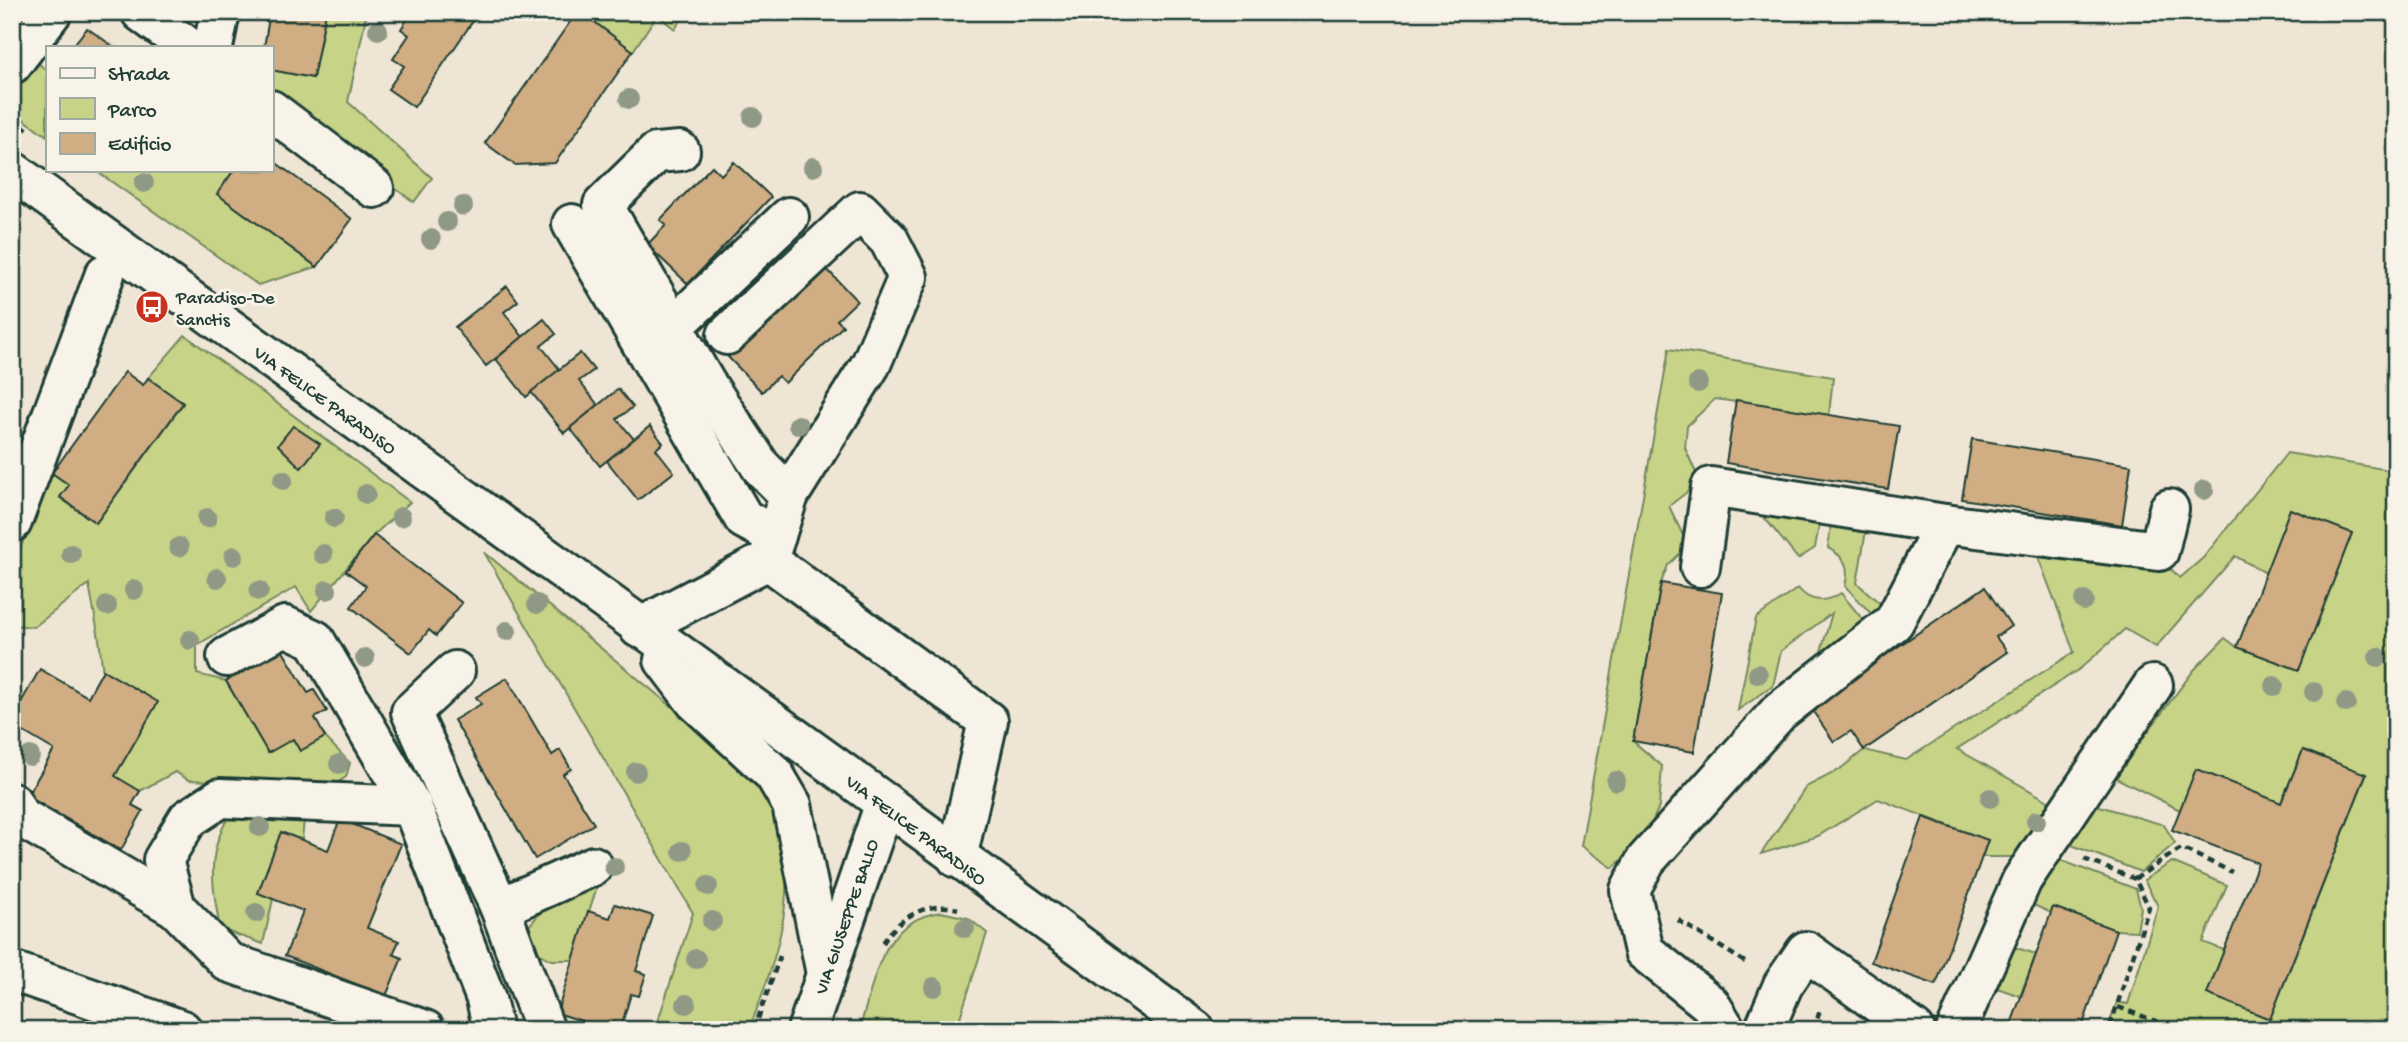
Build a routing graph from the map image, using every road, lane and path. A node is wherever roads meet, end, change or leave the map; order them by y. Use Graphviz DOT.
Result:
graph roads {
  1 [pos="52,12"];
  2 [pos="141,12"];
  3 [pos="220,12"];
  4 [pos="187,46"];
  5 [pos="213,46"];
  6 [pos="12,64"];
  7 [pos="273,112"];
  8 [pos="680,151"];
  9 [pos="12,171"];
  10 [pos="374,188"];
  11 [pos="789,217"];
  12 [pos="572,224"];
  13 [pos="105,274"];
  14 [pos="674,326"];
  15 [pos="727,335"];
  16 [pos="789,495"];
  17 [pos="2169,509"];
  18 [pos="12,522"];
  19 [pos="1945,524"];
  20 [pos="772,548"];
  21 [pos="1700,567"];
  22 [pos="639,628"];
  23 [pos="227,657"];
  24 [pos="455,671"];
  25 [pos="2153,685"];
  26 [pos="12,802"];
  27 [pos="885,803"];
  28 [pos="412,806"];
  29 [pos="2047,844"];
  30 [pos="957,858"];
  31 [pos="593,866"];
  32 [pos="2232,872"];
  33 [pos="2134,879"];
  34 [pos="1630,890"];
  35 [pos="176,908"];
  36 [pos="500,908"];
  37 [pos="961,910"];
  38 [pos="784,943"];
  39 [pos="880,948"];
  40 [pos="825,969"];
  41 [pos="12,971"];
  42 [pos="1783,985"];
  43 [pos="2118,1007"];
  44 [pos="181,1030"];
  45 [pos="425,1030"];
  46 [pos="492,1030"];
  47 [pos="545,1030"];
  48 [pos="754,1030"];
  49 [pos="807,1030"];
  50 [pos="1195,1030"];
  51 [pos="1726,1030"];
  52 [pos="1764,1030"];
  53 [pos="1814,1030"];
  54 [pos="1915,1030"];
  55 [pos="1956,1030"];
  56 [pos="2109,1030"];
  57 [pos="2180,1030"];
  1 -- 6 [label="main road"];
  2 -- 4 [label="main road"];
  3 -- 5 [label="main road"];
  7 -- 10 [label="main road"];
  8 -- 14 [label="main road"];
  9 -- 22 [label="main road, VIA FELICE PARADISO"];
  11 -- 14 [label="main road"];
  12 -- 20 [label="main road"];
  13 -- 18 [label="main road"];
  14 -- 16 [label="main road"];
  15 -- 16 [label="main road"];
  16 -- 20 [label="main road"];
  17 -- 19 [label="main road"];
  19 -- 21 [label="main road"];
  19 -- 34 [label="main road"];
  20 -- 22 [label="main road"];
  20 -- 30 [label="main road"];
  22 -- 27 [label="main road, VIA FELICE PARADISO"];
  22 -- 40 [label="main road, VIA FELICE PARADISO"];
  23 -- 28 [label="main road"];
  24 -- 36 [label="main road"];
  25 -- 29 [label="main road"];
  26 -- 35 [label="main road"];
  27 -- 30 [label="main road, VIA FELICE PARADISO"];
  27 -- 40 [label="main road, VIA GIUSEPPE BALLO"];
  28 -- 35 [label="main road"];
  28 -- 46 [label="main road"];
  29 -- 33 [label="path"];
  29 -- 55 [label="main road"];
  30 -- 50 [label="main road, VIA FELICE PARADISO"];
  31 -- 36 [label="main road"];
  32 -- 33 [label="path"];
  33 -- 43 [label="path"];
  34 -- 42 [label="path"];
  34 -- 51 [label="main road"];
  35 -- 45 [label="main road"];
  36 -- 47 [label="main road"];
  37 -- 39 [label="path"];
  38 -- 48 [label="path"];
  40 -- 49 [label="main road, VIA GIUSEPPE BALLO"];
  41 -- 44 [label="main road"];
  42 -- 52 [label="main road"];
  42 -- 53 [label="path"];
  42 -- 54 [label="main road"];
  43 -- 56 [label="path"];
  43 -- 57 [label="path"];
}
